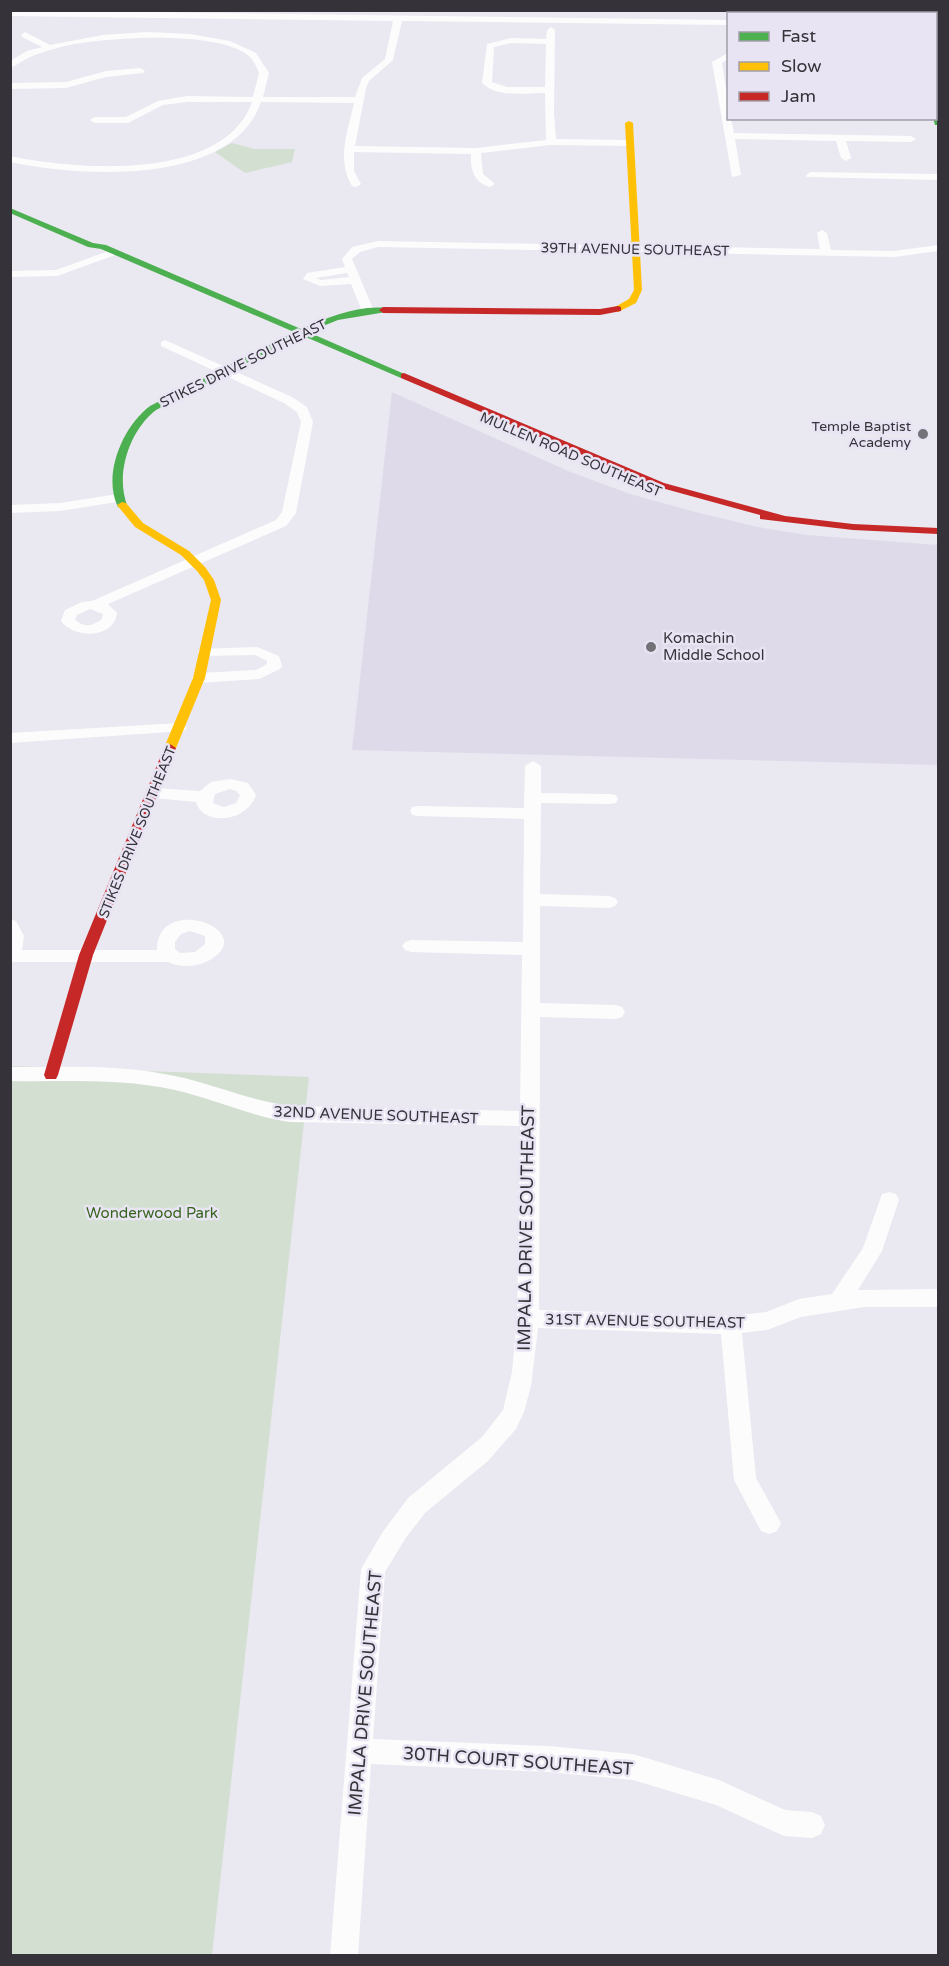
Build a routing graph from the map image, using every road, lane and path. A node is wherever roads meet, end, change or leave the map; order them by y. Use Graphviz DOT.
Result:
graph roads {
  1 [pos="546,10"];
  2 [pos="627,10"];
  3 [pos="10,13"];
  4 [pos="268,13"];
  5 [pos="168,15"];
  6 [pos="185,16"];
  7 [pos="398,18"];
  8 [pos="548,21"];
  9 [pos="627,22"];
  10 [pos="727,23"];
  11 [pos="24,35"];
  12 [pos="158,36"];
  13 [pos="176,36"];
  14 [pos="551,42"];
  15 [pos="47,46"];
  16 [pos="727,57"];
  17 [pos="10,65"];
  18 [pos="140,71"];
  19 [pos="724,73"];
  20 [pos="10,86"];
  21 [pos="549,90"];
  22 [pos="257,99"];
  23 [pos="358,100"];
  24 [pos="726,103"];
  25 [pos="95,120"];
  26 [pos="728,120"];
  27 [pos="629,123"];
  28 [pos="730,136"];
  29 [pos="840,138"];
  30 [pos="910,139"];
  31 [pos="551,142"];
  32 [pos="630,143"];
  33 [pos="350,149"];
  34 [pos="476,151"];
  35 [pos="846,158"];
  36 [pos="12,162"];
  37 [pos="133,168"];
  38 [pos="736,175"];
  39 [pos="811,176"];
  40 [pos="939,177"];
  41 [pos="136,179"];
  42 [pos="356,184"];
  43 [pos="490,184"];
  44 [pos="10,203"];
  45 [pos="10,210"];
  46 [pos="822,233"];
  47 [pos="939,248"];
  48 [pos="109,250"];
  49 [pos="637,250"];
  50 [pos="826,252"];
  51 [pos="10,274"];
  52 [pos="368,311"];
  53 [pos="300,333"];
  54 [pos="165,344"];
  55 [pos="224,372"];
  56 [pos="118,498"];
  57 [pos="10,509"];
  58 [pos="939,531"];
  59 [pos="193,560"];
  60 [pos="94,605"];
  61 [pos="205,652"];
  62 [pos="199,678"];
  63 [pos="179,728"];
  64 [pos="10,738"];
  65 [pos="532,766"];
  66 [pos="153,793"];
  67 [pos="204,797"];
  68 [pos="610,799"];
  69 [pos="532,806"];
  70 [pos="418,811"];
  71 [pos="531,900"];
  72 [pos="609,902"];
  73 [pos="10,925"];
  74 [pos="411,946"];
  75 [pos="531,949"];
  76 [pos="86,955"];
  77 [pos="11,956"];
  78 [pos="170,956"];
  79 [pos="531,1010"];
  80 [pos="616,1012"];
  81 [pos="10,1074"];
  82 [pos="51,1075"];
  83 [pos="530,1119"];
  84 [pos="889,1200"];
  85 [pos="939,1298"];
  86 [pos="838,1302"];
  87 [pos="528,1319"];
  88 [pos="730,1325"];
  89 [pos="768,1523"];
  90 [pos="358,1751"];
  91 [pos="812,1825"];
  92 [pos="344,1956"];
  1 -- 8 [label="street"];
  2 -- 9 [label="street"];
  3 -- 5 [label="street"];
  4 -- 6 [label="street"];
  4 -- 7 [label="street"];
  5 -- 6 [label="street"];
  5 -- 12 [label="street"];
  6 -- 13 [label="street"];
  7 -- 8 [label="street"];
  7 -- 23 [label="street"];
  8 -- 9 [label="street"];
  8 -- 14 [label="street"];
  9 -- 10 [label="street"];
  11 -- 15 [label="street"];
  12 -- 13 [label="street"];
  12 -- 15 [label="street"];
  13 -- 22 [label="street"];
  14 -- 21 [label="street"];
  14 -- 21 [label="street"];
  15 -- 17 [label="street"];
  16 -- 19 [label="street"];
  18 -- 20 [label="street"];
  19 -- 24 [label="street"];
  21 -- 31 [label="street"];
  22 -- 23 [label="street"];
  22 -- 25 [label="street"];
  22 -- 37 [label="street"];
  23 -- 33 [label="street"];
  26 -- 28 [label="street"];
  27 -- 32 [label="street, STIKES DRIVE SOUTHEAST"];
  28 -- 29 [label="street"];
  28 -- 38 [label="street"];
  29 -- 30 [label="street"];
  29 -- 35 [label="street"];
  31 -- 32 [label="street"];
  31 -- 34 [label="street"];
  32 -- 49 [label="street, STIKES DRIVE SOUTHEAST"];
  33 -- 34 [label="street"];
  33 -- 42 [label="street"];
  34 -- 43 [label="street"];
  36 -- 37 [label="street"];
  37 -- 41 [label="street"];
  39 -- 40 [label="street"];
  44 -- 48 [label="street, MULLEN ROAD SOUTHEAST"];
  45 -- 48 [label="street, MULLEN ROAD SOUTHEAST"];
  46 -- 50 [label="street"];
  47 -- 50 [label="street, 39TH AVENUE SOUTHEAST"];
  48 -- 51 [label="street"];
  48 -- 53 [label="street, MULLEN ROAD SOUTHEAST"];
  49 -- 50 [label="street, 39TH AVENUE SOUTHEAST"];
  49 -- 52 [label="street, STIKES DRIVE SOUTHEAST"];
  49 -- 52 [label="street, 39TH AVENUE SOUTHEAST"];
  52 -- 53 [label="street, STIKES DRIVE SOUTHEAST"];
  53 -- 55 [label="street, STIKES DRIVE SOUTHEAST"];
  53 -- 58 [label="street, MULLEN ROAD SOUTHEAST"];
  54 -- 55 [label="street"];
  55 -- 56 [label="street, STIKES DRIVE SOUTHEAST"];
  55 -- 59 [label="street"];
  56 -- 57 [label="street"];
  56 -- 59 [label="street, STIKES DRIVE SOUTHEAST"];
  59 -- 60 [label="street"];
  59 -- 61 [label="street, STIKES DRIVE SOUTHEAST"];
  61 -- 62 [label="street, STIKES DRIVE SOUTHEAST"];
  61 -- 62 [label="street"];
  62 -- 63 [label="street, STIKES DRIVE SOUTHEAST"];
  63 -- 64 [label="street"];
  63 -- 66 [label="street, STIKES DRIVE SOUTHEAST"];
  65 -- 69 [label="street, IMPALA DRIVE SOUTHEAST"];
  66 -- 67 [label="street"];
  66 -- 76 [label="street, STIKES DRIVE SOUTHEAST"];
  68 -- 69 [label="street"];
  69 -- 70 [label="street"];
  69 -- 71 [label="street, IMPALA DRIVE SOUTHEAST"];
  71 -- 72 [label="street"];
  71 -- 75 [label="street, IMPALA DRIVE SOUTHEAST"];
  73 -- 77 [label="street"];
  74 -- 75 [label="street"];
  75 -- 79 [label="street, IMPALA DRIVE SOUTHEAST"];
  76 -- 77 [label="street"];
  76 -- 78 [label="street"];
  76 -- 82 [label="street, STIKES DRIVE SOUTHEAST"];
  79 -- 80 [label="street"];
  79 -- 83 [label="street, IMPALA DRIVE SOUTHEAST"];
  81 -- 82 [label="street, 32ND AVENUE SOUTHEAST"];
  82 -- 83 [label="street, 32ND AVENUE SOUTHEAST"];
  83 -- 87 [label="street, IMPALA DRIVE SOUTHEAST"];
  84 -- 86 [label="street"];
  85 -- 86 [label="street, 31ST AVENUE SOUTHEAST"];
  86 -- 88 [label="street, 31ST AVENUE SOUTHEAST"];
  87 -- 88 [label="street, 31ST AVENUE SOUTHEAST"];
  87 -- 90 [label="street, IMPALA DRIVE SOUTHEAST"];
  88 -- 89 [label="street"];
  90 -- 91 [label="street, 30TH COURT SOUTHEAST"];
  90 -- 92 [label="street, IMPALA DRIVE SOUTHEAST"];
}
